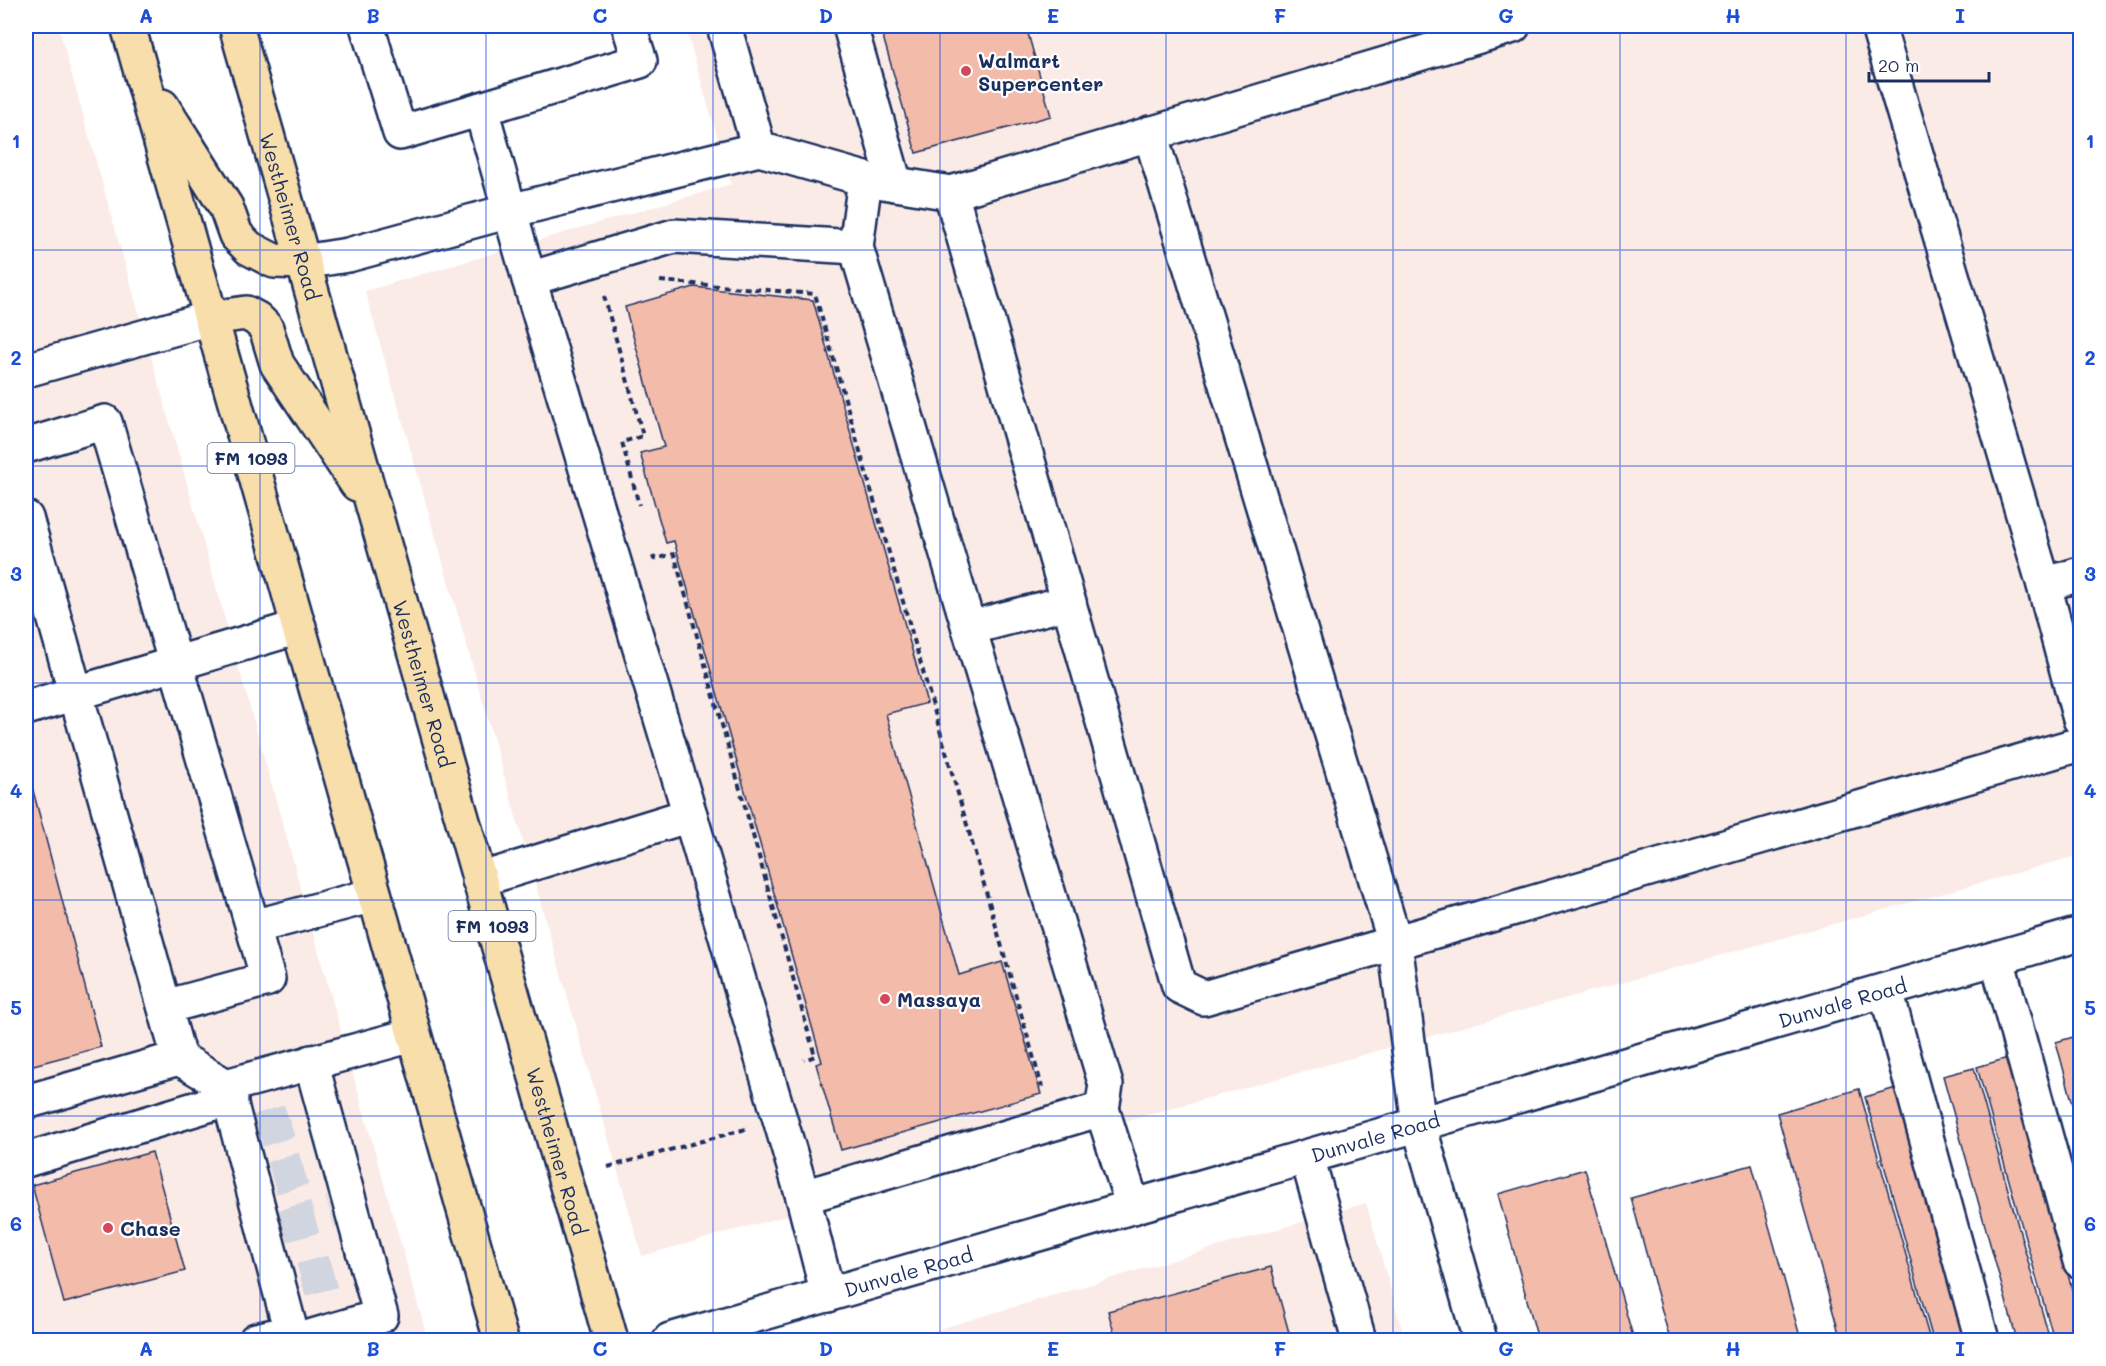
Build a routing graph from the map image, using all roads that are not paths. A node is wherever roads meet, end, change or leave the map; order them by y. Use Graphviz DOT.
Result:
graph roads {
  1 [pos="128,26"];
  2 [pos="236,26"];
  3 [pos="368,26"];
  4 [pos="629,26"];
  5 [pos="724,26"];
  6 [pos="850,26"];
  7 [pos="1513,26"];
  8 [pos="1878,26"];
  9 [pos="142,74"];
  10 [pos="481,109"];
  11 [pos="1150,134"];
  12 [pos="759,149"];
  13 [pos="880,182"];
  14 [pos="951,193"];
  15 [pos="510,211"];
  16 [pos="856,247"];
  17 [pos="303,262"];
  18 [pos="529,279"];
  19 [pos="211,318"];
  20 [pos="26,370"];
  21 [pos="26,446"];
  22 [pos="374,511"];
  23 [pos="26,518"];
  24 [pos="2080,574"];
  25 [pos="2044,585"];
  26 [pos="1069,602"];
  27 [pos="298,627"];
  28 [pos="969,628"];
  29 [pos="176,663"];
  30 [pos="75,693"];
  31 [pos="26,708"];
  32 [pos="2080,718"];
  33 [pos="2080,744"];
  34 [pos="690,815"];
  35 [pos="479,880"];
  36 [pos="374,895"];
  37 [pos="253,927"];
  38 [pos="2080,934"];
  39 [pos="1395,943"];
  40 [pos="1997,958"];
  41 [pos="1887,991"];
  42 [pos="165,1007"];
  43 [pos="413,1035"];
  44 [pos="179,1058"];
  45 [pos="311,1062"];
  46 [pos="228,1092"];
  47 [pos="26,1102"];
  48 [pos="1102,1110"];
  49 [pos="1419,1125"];
  50 [pos="1307,1157"];
  51 [pos="26,1160"];
  52 [pos="803,1197"];
  53 [pos="1133,1208"];
  54 [pos="2080,1261"];
  55 [pos="828,1295"];
  56 [pos="291,1332"];
  57 [pos="256,1341"];
  58 [pos="501,1341"];
  59 [pos="611,1341"];
  60 [pos="670,1341"];
  61 [pos="1359,1341"];
  62 [pos="1480,1341"];
  63 [pos="1982,1341"];
  1 -- 9 [label="main road, FM 1093"];
  2 -- 17 [label="main road, Westheimer Road / FM 1093"];
  3 -- 10 [label="street"];
  4 -- 10 [label="street"];
  5 -- 12 [label="street"];
  6 -- 13 [label="street"];
  7 -- 11 [label="street"];
  8 -- 25 [label="street"];
  9 -- 17 [label="main road"];
  9 -- 19 [label="main road, FM 1093"];
  10 -- 15 [label="street"];
  11 -- 14 [label="street"];
  11 -- 39 [label="street"];
  12 -- 13 [label="street"];
  12 -- 15 [label="street"];
  13 -- 14 [label="street"];
  13 -- 16 [label="street"];
  14 -- 26 [label="street"];
  15 -- 17 [label="street"];
  15 -- 18 [label="street"];
  16 -- 18 [label="street"];
  16 -- 28 [label="street"];
  17 -- 22 [label="main road, Westheimer Road / FM 1093"];
  18 -- 34 [label="street"];
  19 -- 20 [label="street"];
  19 -- 22 [label="main road"];
  19 -- 27 [label="main road, FM 1093"];
  21 -- 29 [label="street"];
  22 -- 35 [label="main road, Westheimer Road / FM 1093"];
  23 -- 30 [label="street"];
  24 -- 25 [label="street"];
  25 -- 32 [label="street"];
  26 -- 28 [label="street"];
  26 -- 39 [label="street"];
  27 -- 29 [label="street"];
  27 -- 36 [label="main road, FM 1093"];
  28 -- 48 [label="street"];
  29 -- 30 [label="street"];
  29 -- 37 [label="street"];
  30 -- 31 [label="street"];
  30 -- 42 [label="street"];
  33 -- 39 [label="street"];
  34 -- 35 [label="street"];
  34 -- 52 [label="street"];
  35 -- 59 [label="main road, Westheimer Road / FM 1093"];
  36 -- 37 [label="street"];
  36 -- 43 [label="main road, FM 1093"];
  37 -- 42 [label="street"];
  38 -- 40 [label="street, Dunvale Road"];
  39 -- 49 [label="street"];
  40 -- 41 [label="street, Dunvale Road"];
  40 -- 54 [label="street"];
  41 -- 49 [label="street, Dunvale Road"];
  41 -- 63 [label="street"];
  42 -- 44 [label="street"];
  43 -- 45 [label="street"];
  43 -- 58 [label="main road, FM 1093"];
  44 -- 46 [label="street"];
  44 -- 47 [label="street"];
  45 -- 46 [label="street"];
  45 -- 56 [label="street"];
  46 -- 51 [label="street"];
  46 -- 56 [label="street"];
  48 -- 52 [label="street"];
  48 -- 53 [label="street"];
  49 -- 50 [label="street, Dunvale Road"];
  49 -- 62 [label="street"];
  50 -- 53 [label="street, Dunvale Road"];
  50 -- 61 [label="street"];
  52 -- 55 [label="street"];
  53 -- 55 [label="street, Dunvale Road"];
  55 -- 60 [label="street, Dunvale Road"];
  56 -- 57 [label="street"];
}
